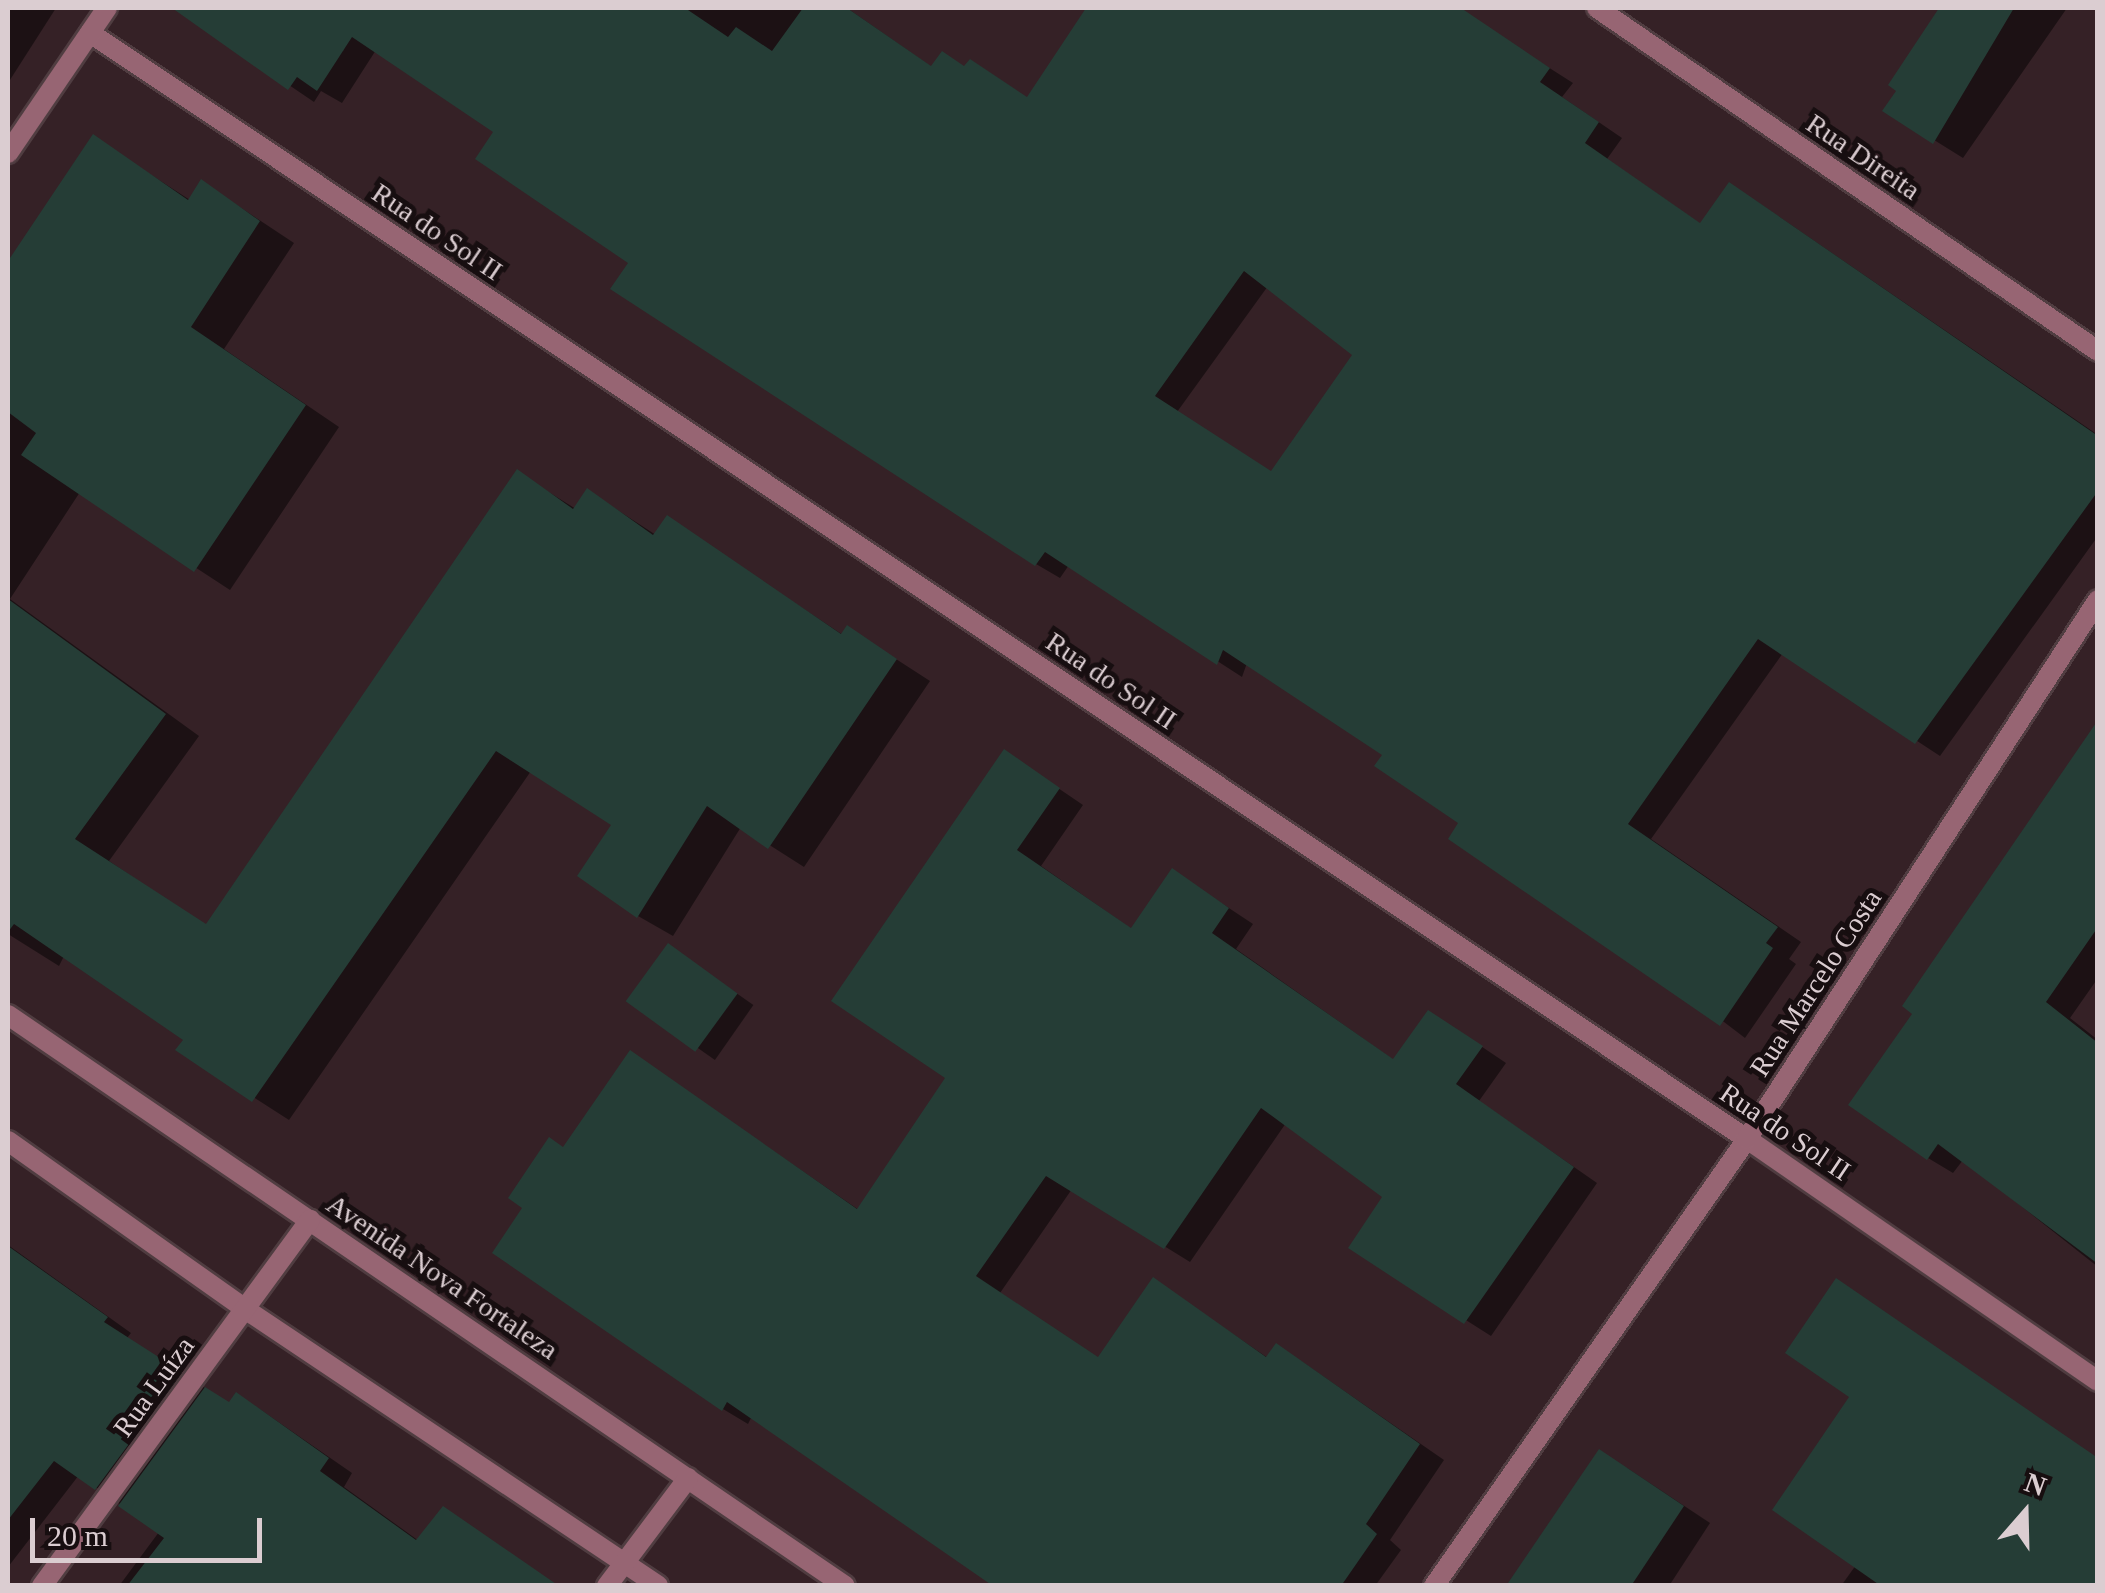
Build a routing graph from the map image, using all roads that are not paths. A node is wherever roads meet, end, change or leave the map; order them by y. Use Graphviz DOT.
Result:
graph roads {
  1 [pos="107,8"];
  2 [pos="1598,8"];
  3 [pos="90,33"];
  4 [pos="8,153"];
  5 [pos="2098,351"];
  6 [pos="2098,600"];
  7 [pos="8,1015"];
  8 [pos="1748,1139"];
  9 [pos="8,1141"];
  10 [pos="310,1220"];
  11 [pos="244,1309"];
  12 [pos="2098,1381"];
  13 [pos="688,1478"];
  14 [pos="624,1562"];
  15 [pos="42,1586"];
  16 [pos="607,1586"];
  17 [pos="658,1586"];
  18 [pos="846,1586"];
  19 [pos="1434,1586"];
  1 -- 3 [label="street"];
  2 -- 5 [label="street, Rua Direita"];
  3 -- 4 [label="street"];
  3 -- 8 [label="street, Rua do Sol II"];
  6 -- 8 [label="street, Rua Marcelo Costa"];
  7 -- 10 [label="street, Avenida Nova Fortaleza"];
  8 -- 12 [label="street, Rua do Sol II"];
  8 -- 19 [label="street, Rua Marcelo Costa"];
  9 -- 11 [label="street"];
  10 -- 11 [label="street, Rua Luíza"];
  10 -- 13 [label="street, Avenida Nova Fortaleza"];
  11 -- 14 [label="street"];
  11 -- 15 [label="street, Rua Luíza"];
  13 -- 14 [label="street"];
  13 -- 18 [label="street, Avenida Nova Fortaleza"];
  14 -- 16 [label="street"];
  14 -- 17 [label="street"];
}
